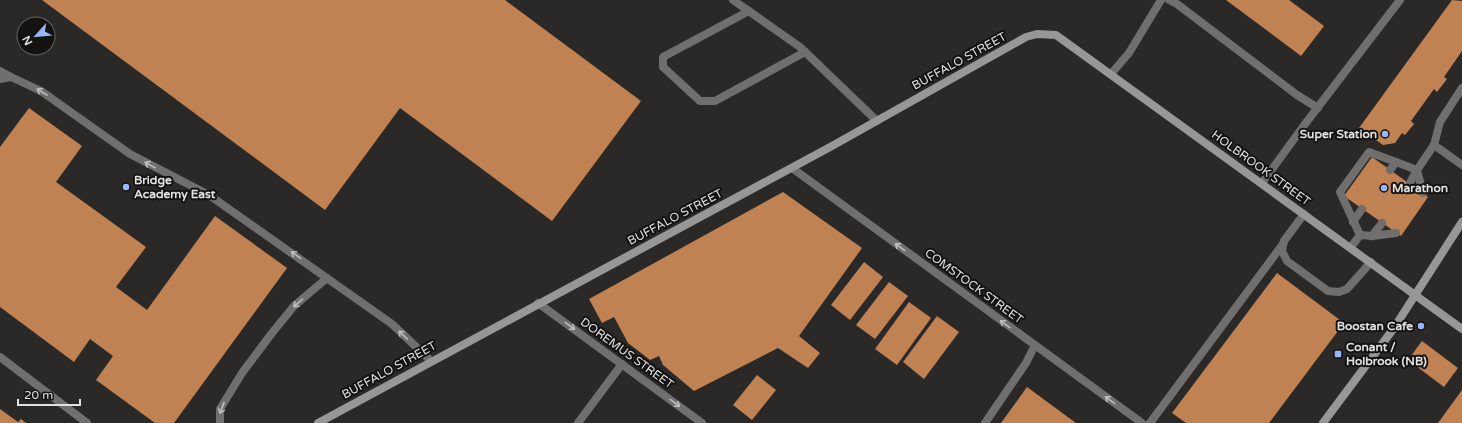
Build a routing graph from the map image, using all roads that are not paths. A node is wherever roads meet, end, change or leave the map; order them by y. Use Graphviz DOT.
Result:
graph roads {
  1 [pos="733,0"];
  2 [pos="1162,0"];
  3 [pos="1169,0"];
  4 [pos="1400,0"];
  5 [pos="749,11"];
  6 [pos="1043,33"];
  7 [pos="805,52"];
  8 [pos="0,71"];
  9 [pos="1111,74"];
  10 [pos="11,76"];
  11 [pos="0,79"];
  12 [pos="1462,88"];
  13 [pos="1318,108"];
  14 [pos="877,121"];
  15 [pos="1434,145"];
  16 [pos="1396,162"];
  17 [pos="1462,165"];
  18 [pos="792,168"];
  19 [pos="1390,170"];
  20 [pos="1417,170"];
  21 [pos="1262,183"];
  22 [pos="1410,183"];
  23 [pos="1423,193"];
  24 [pos="1362,209"];
  25 [pos="1304,214"];
  26 [pos="1353,222"];
  27 [pos="1462,222"];
  28 [pos="1382,223"];
  29 [pos="1396,233"];
  30 [pos="1360,235"];
  31 [pos="1372,236"];
  32 [pos="1283,244"];
  33 [pos="1350,247"];
  34 [pos="1371,262"];
  35 [pos="328,278"];
  36 [pos="1416,294"];
  37 [pos="538,303"];
  38 [pos="1462,329"];
  39 [pos="1035,345"];
  40 [pos="0,357"];
  41 [pos="431,362"];
  42 [pos="622,364"];
  43 [pos="88,423"];
  44 [pos="220,423"];
  45 [pos="318,423"];
  46 [pos="578,423"];
  47 [pos="702,423"];
  48 [pos="985,423"];
  49 [pos="1142,423"];
  50 [pos="1150,423"];
  51 [pos="1323,423"];
  1 -- 5 [label="street"];
  2 -- 9 [label="street"];
  3 -- 13 [label="street"];
  4 -- 13 [label="street"];
  5 -- 7 [label="street"];
  5 -- 7 [label="street"];
  6 -- 9 [label="street, HOLBROOK STREET"];
  6 -- 14 [label="street, BUFFALO STREET"];
  7 -- 14 [label="street"];
  8 -- 10 [label="street"];
  9 -- 21 [label="street, HOLBROOK STREET"];
  10 -- 11 [label="street"];
  35 -- 10 [label="street, one-way"];
  12 -- 15 [label="street"];
  13 -- 21 [label="street"];
  14 -- 18 [label="street, BUFFALO STREET"];
  15 -- 17 [label="street"];
  15 -- 20 [label="street"];
  16 -- 19 [label="street"];
  16 -- 20 [label="street"];
  16 -- 26 [label="street"];
  18 -- 37 [label="street, BUFFALO STREET"];
  39 -- 18 [label="street, COMSTOCK STREET, one-way"];
  20 -- 22 [label="street"];
  20 -- 23 [label="street"];
  21 -- 25 [label="street, HOLBROOK STREET"];
  24 -- 26 [label="street"];
  25 -- 32 [label="street"];
  25 -- 33 [label="street, HOLBROOK STREET"];
  26 -- 30 [label="street"];
  27 -- 36 [label="street"];
  28 -- 31 [label="street"];
  29 -- 31 [label="street"];
  30 -- 31 [label="street"];
  30 -- 33 [label="street"];
  32 -- 34 [label="street"];
  32 -- 50 [label="street"];
  33 -- 34 [label="street, HOLBROOK STREET"];
  34 -- 36 [label="street, HOLBROOK STREET"];
  41 -- 35 [label="street, one-way"];
  35 -- 44 [label="street, one-way"];
  36 -- 38 [label="street, HOLBROOK STREET"];
  36 -- 51 [label="street"];
  37 -- 41 [label="street, BUFFALO STREET"];
  37 -- 42 [label="street, DOREMUS STREET, one-way"];
  39 -- 48 [label="street"];
  49 -- 39 [label="street, COMSTOCK STREET, one-way"];
  40 -- 43 [label="street"];
  41 -- 45 [label="street, BUFFALO STREET"];
  42 -- 46 [label="street"];
  42 -- 47 [label="street, DOREMUS STREET, one-way"];
}
